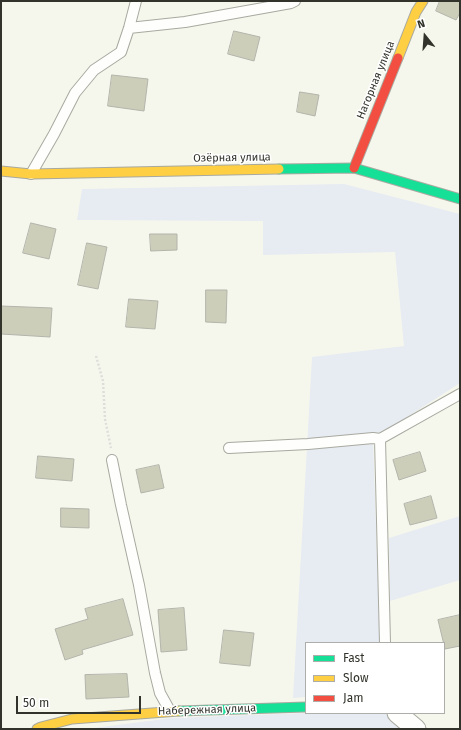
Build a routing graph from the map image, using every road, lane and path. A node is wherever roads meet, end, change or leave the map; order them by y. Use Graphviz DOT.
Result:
graph roads {
  1 [pos="136,1"];
  2 [pos="295,1"];
  3 [pos="419,2"];
  4 [pos="129,28"];
  5 [pos="354,168"];
  6 [pos="1,170"];
  7 [pos="31,174"];
  8 [pos="460,199"];
  9 [pos="96,356"];
  10 [pos="460,394"];
  11 [pos="380,439"];
  12 [pos="230,448"];
  13 [pos="112,460"];
  14 [pos="385,642"];
  15 [pos="305,707"];
  16 [pos="170,711"];
  17 [pos="398,714"];
  18 [pos="37,729"];
  19 [pos="416,729"];
  1 -- 4 [label="lane"];
  2 -- 4 [label="lane"];
  3 -- 5 [label="street, Нагорная улица"];
  4 -- 7 [label="lane"];
  5 -- 7 [label="street, Озёрная улица"];
  5 -- 8 [label="street, Озёрная улица"];
  6 -- 7 [label="street, Озёрная улица"];
  9 -- 13 [label="path"];
  10 -- 11 [label="lane"];
  11 -- 12 [label="lane"];
  11 -- 14 [label="lane"];
  13 -- 16 [label="lane"];
  15 -- 16 [label="street, Набережная улица"];
  16 -- 18 [label="street, Набережная улица"];
  17 -- 19 [label="street"];
}
